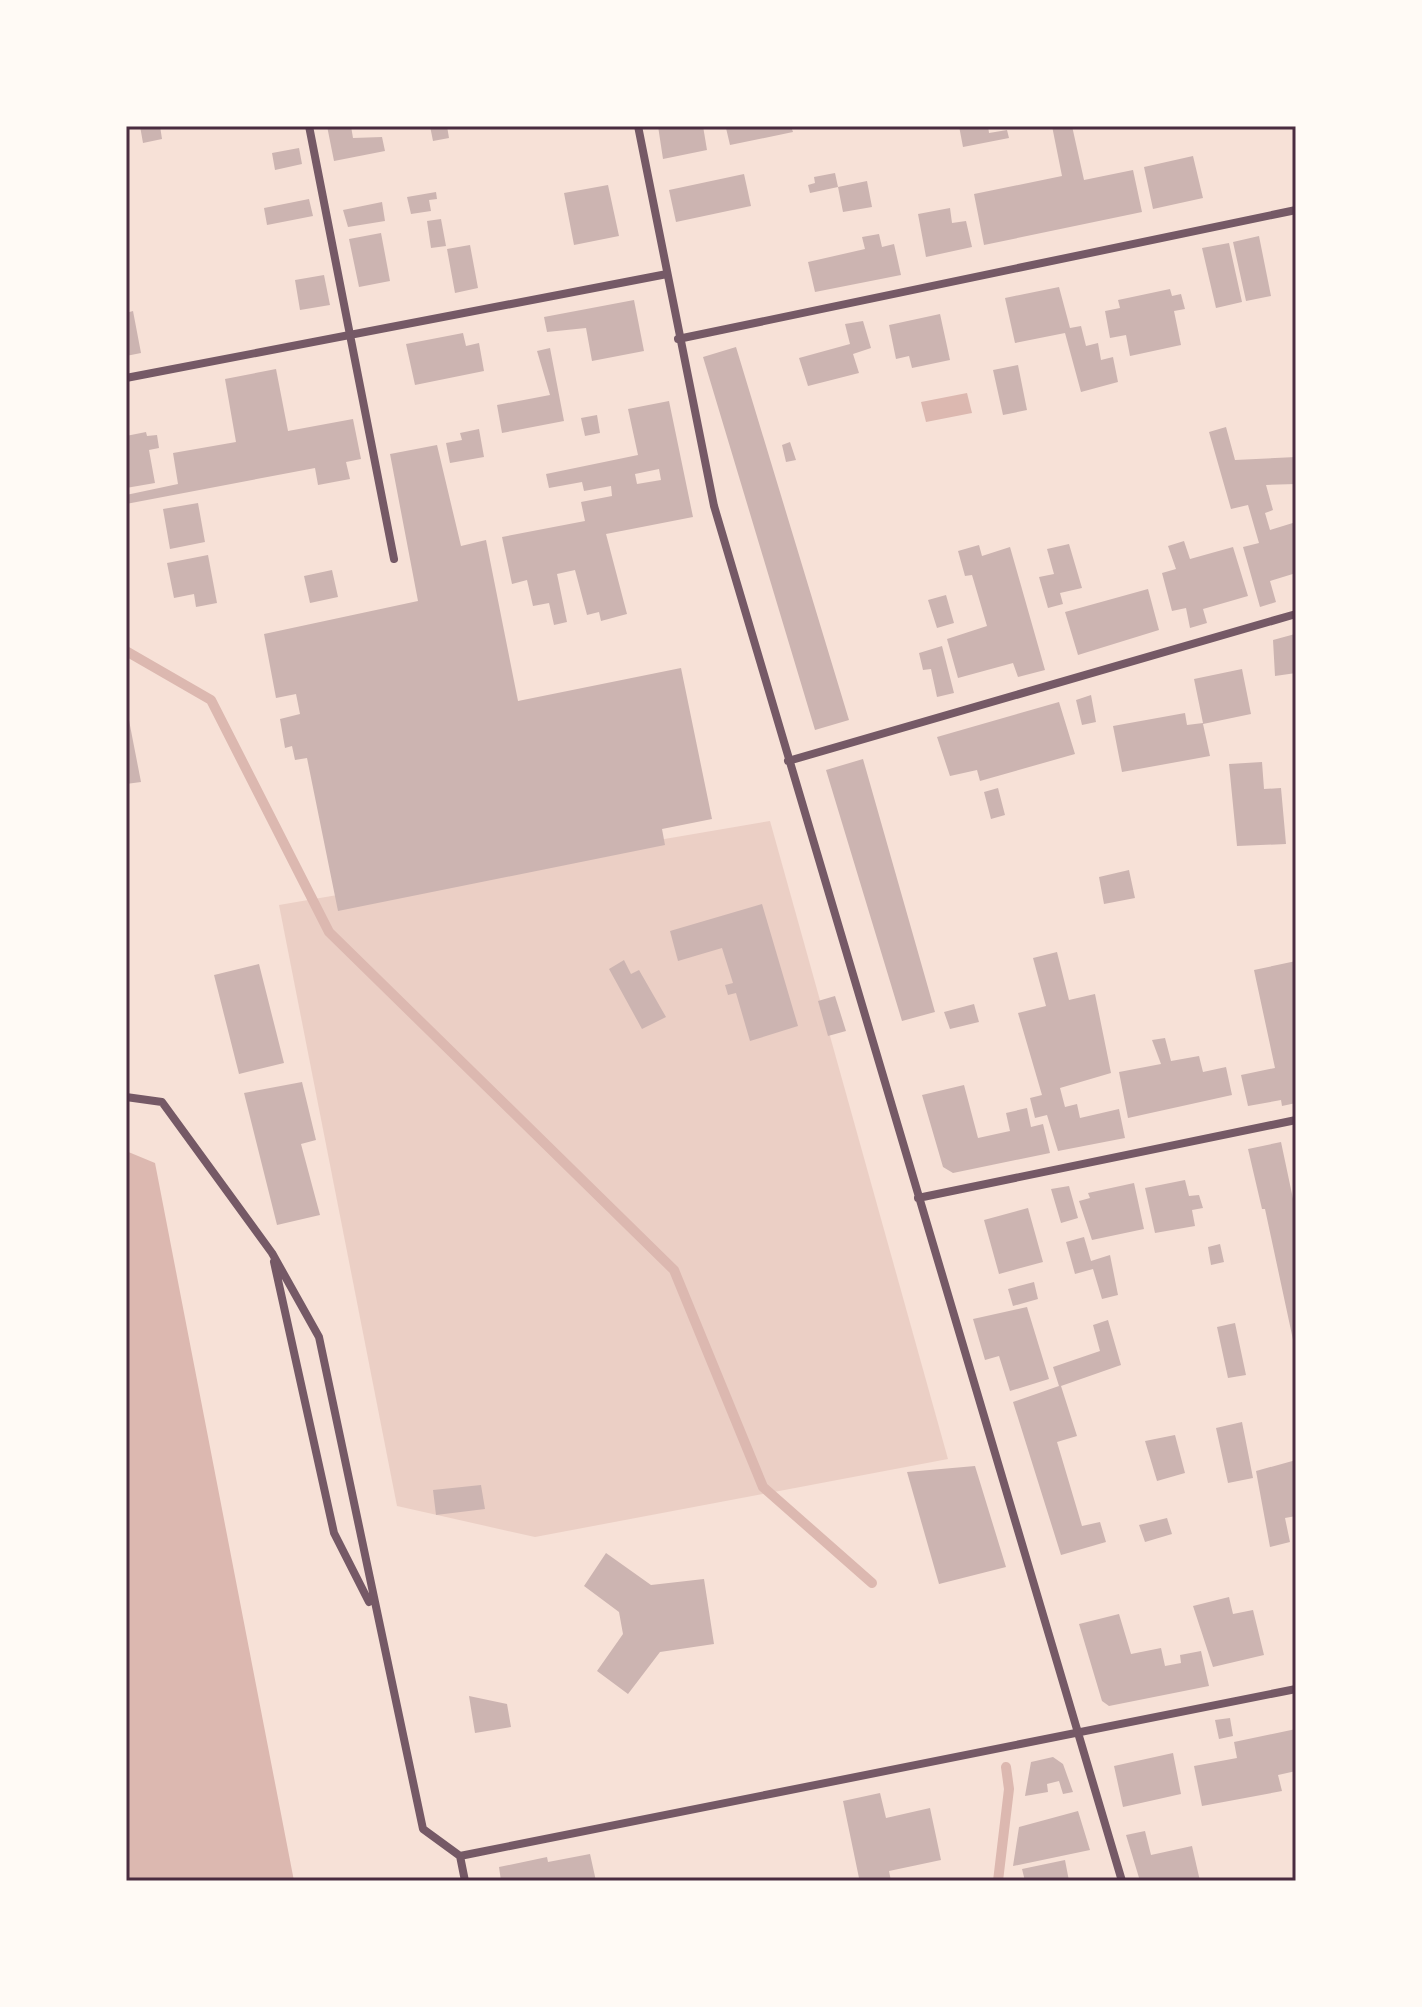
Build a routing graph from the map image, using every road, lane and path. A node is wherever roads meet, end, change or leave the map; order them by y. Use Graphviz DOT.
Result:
graph roads {
  1 [pos="309,126"];
  2 [pos="638,126"];
  3 [pos="1296,210"];
  4 [pos="667,274"];
  5 [pos="351,337"];
  6 [pos="678,339"];
  7 [pos="126,378"];
  8 [pos="394,559"];
  9 [pos="1296,614"];
  10 [pos="788,761"];
  11 [pos="126,1097"];
  12 [pos="1296,1120"];
  13 [pos="918,1198"];
  14 [pos="272,1253"];
  15 [pos="375,1613"];
  16 [pos="1296,1689"];
  17 [pos="1077,1735"];
  18 [pos="460,1856"];
  19 [pos="465,1881"];
  20 [pos="1122,1881"];
  1 -- 5 [label="street"];
  2 -- 4 [label="street"];
  3 -- 6 [label="street"];
  4 -- 5 [label="street"];
  4 -- 6 [label="street"];
  5 -- 7 [label="street"];
  5 -- 8 [label="street"];
  6 -- 10 [label="street"];
  9 -- 10 [label="street"];
  10 -- 13 [label="street"];
  11 -- 14 [label="street"];
  12 -- 13 [label="street"];
  13 -- 17 [label="street"];
  14 -- 15 [label="street"];
  14 -- 15 [label="street"];
  15 -- 18 [label="street"];
  16 -- 17 [label="street"];
  17 -- 18 [label="street"];
  17 -- 20 [label="street"];
  18 -- 19 [label="street"];
}
